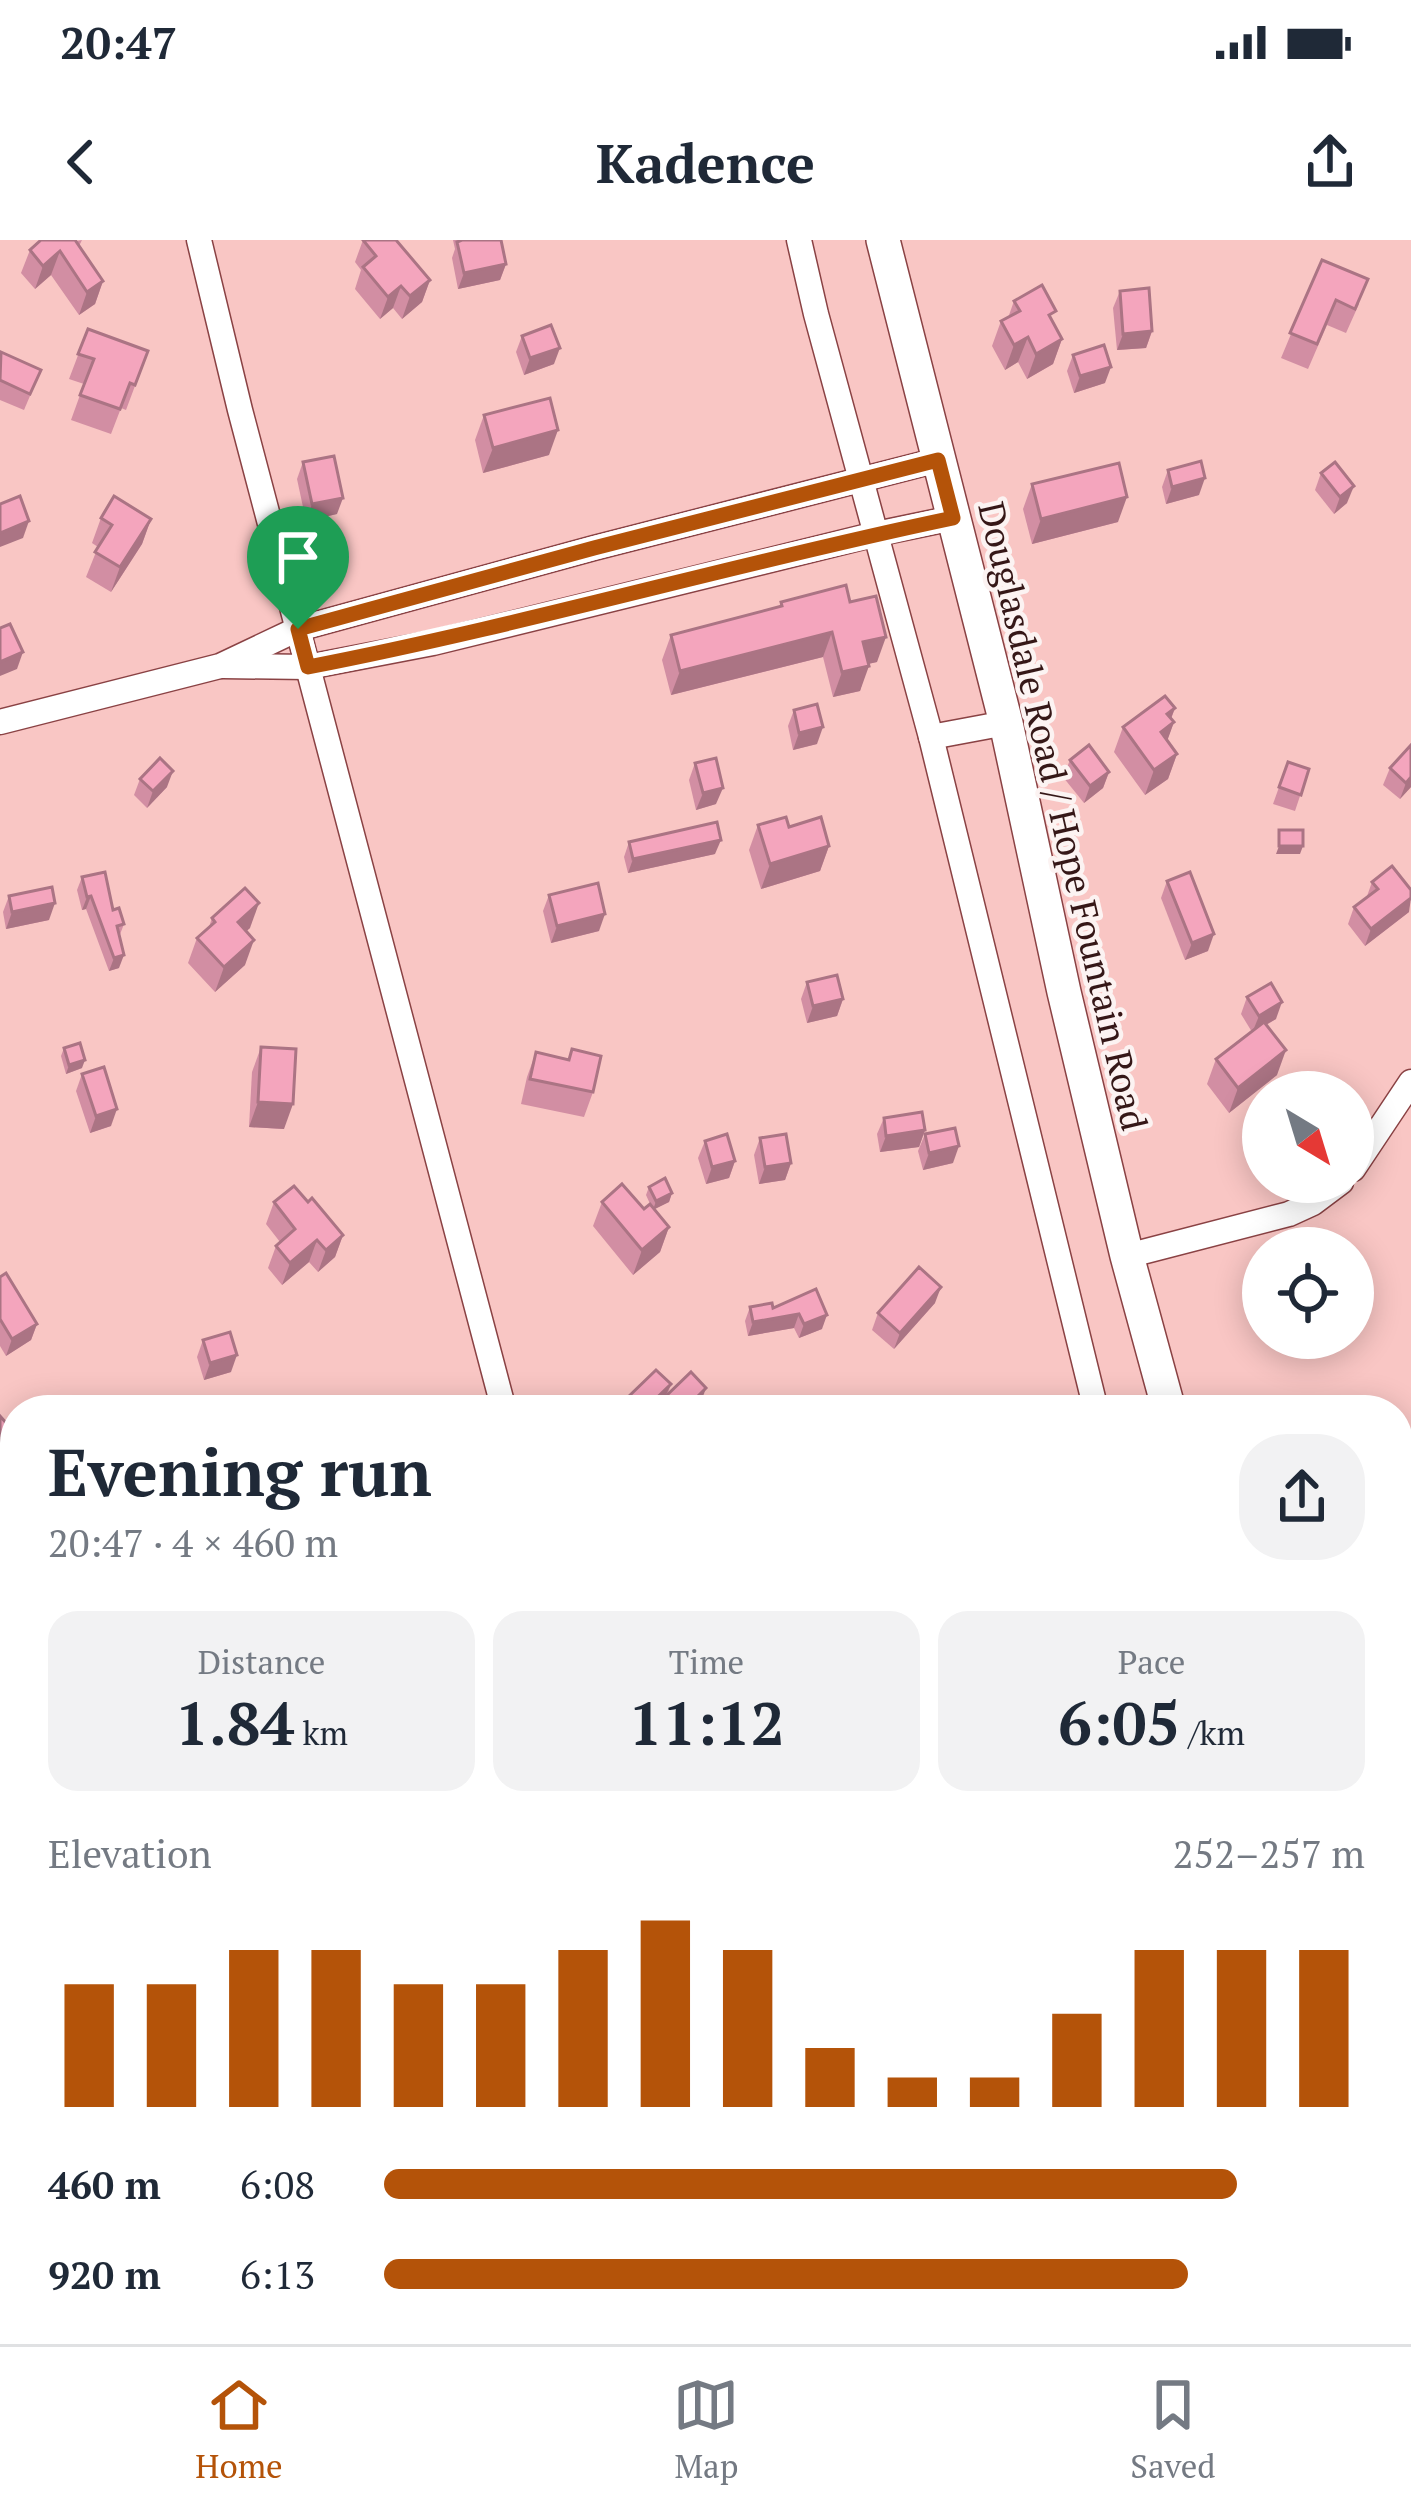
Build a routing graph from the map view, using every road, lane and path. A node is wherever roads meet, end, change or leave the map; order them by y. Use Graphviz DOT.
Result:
graph roads {
  1 [pos="199,240"];
  2 [pos="799,240"];
  3 [pos="883,240"];
  4 [pos="938,460"];
  5 [pos="863,480"];
  6 [pos="953,518"];
  7 [pos="876,534"];
  8 [pos="298,629"];
  9 [pos="220,666"];
  10 [pos="308,667"];
  11 [pos="0,722"];
  12 [pos="1006,723"];
  13 [pos="931,737"];
  14 [pos="1411,1082"];
  15 [pos="1374,1138"];
  16 [pos="1313,1203"];
  17 [pos="1127,1256"];
  18 [pos="500,1395"];
  19 [pos="1092,1395"];
  20 [pos="1165,1395"];
  1 -- 8 [label="street"];
  2 -- 5 [label="street"];
  3 -- 4 [label="main road, Douglasdale Road / Hope Fountain Road"];
  4 -- 5 [label="street"];
  4 -- 6 [label="main road, Douglasdale Road / Hope Fountain Road"];
  5 -- 7 [label="street"];
  5 -- 8 [label="street"];
  6 -- 7 [label="street"];
  6 -- 12 [label="main road, Douglasdale Road / Hope Fountain Road"];
  7 -- 10 [label="street"];
  7 -- 13 [label="street"];
  8 -- 9 [label="street"];
  8 -- 10 [label="street"];
  9 -- 10 [label="street"];
  9 -- 11 [label="street"];
  10 -- 18 [label="street"];
  12 -- 13 [label="street"];
  12 -- 17 [label="main road, Douglasdale Road / Hope Fountain Road"];
  13 -- 19 [label="street"];
  14 -- 15 [label="street"];
  16 -- 17 [label="street"];
  17 -- 20 [label="main road, Douglasdale Road / Hope Fountain Road"];
}
